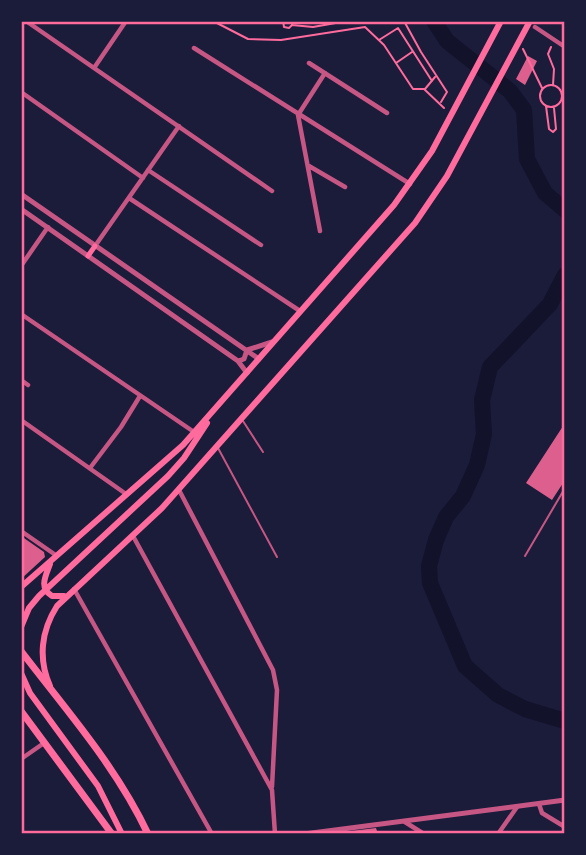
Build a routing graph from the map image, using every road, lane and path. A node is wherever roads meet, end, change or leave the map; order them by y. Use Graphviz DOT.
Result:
graph roads {
  1 [pos="26,21"];
  2 [pos="125,21"];
  3 [pos="213,21"];
  4 [pos="278,21"];
  5 [pos="317,21"];
  6 [pos="347,21"];
  7 [pos="404,21"];
  8 [pos="283,22"];
  9 [pos="292,23"];
  10 [pos="500,23"];
  11 [pos="532,24"];
  12 [pos="317,26"];
  13 [pos="398,28"];
  14 [pos="379,40"];
  15 [pos="554,40"];
  16 [pos="523,47"];
  17 [pos="565,47"];
  18 [pos="194,48"];
  19 [pos="412,51"];
  20 [pos="309,63"];
  21 [pos="396,63"];
  22 [pos="94,68"];
  23 [pos="325,73"];
  24 [pos="436,76"];
  25 [pos="432,81"];
  26 [pos="553,85"];
  27 [pos="424,89"];
  28 [pos="543,89"];
  29 [pos="21,92"];
  30 [pos="441,103"];
  31 [pos="545,107"];
  32 [pos="554,107"];
  33 [pos="446,111"];
  34 [pos="387,113"];
  35 [pos="298,115"];
  36 [pos="178,127"];
  37 [pos="308,166"];
  38 [pos="148,170"];
  39 [pos="143,178"];
  40 [pos="410,184"];
  41 [pos="345,187"];
  42 [pos="272,191"];
  43 [pos="21,194"];
  44 [pos="129,198"];
  45 [pos="21,209"];
  46 [pos="48,228"];
  47 [pos="320,231"];
  48 [pos="261,245"];
  49 [pos="95,246"];
  50 [pos="88,256"];
  51 [pos="21,266"];
  52 [pos="301,311"];
  53 [pos="21,314"];
  54 [pos="275,341"];
  55 [pos="247,351"];
  56 [pos="259,359"];
  57 [pos="238,361"];
  58 [pos="247,373"];
  59 [pos="21,380"];
  60 [pos="28,385"];
  61 [pos="140,396"];
  62 [pos="220,404"];
  63 [pos="242,419"];
  64 [pos="21,420"];
  65 [pos="194,433"];
  66 [pos="217,447"];
  67 [pos="263,452"];
  68 [pos="90,468"];
  69 [pos="565,488"];
  70 [pos="179,490"];
  71 [pos="127,495"];
  72 [pos="21,531"];
  73 [pos="132,536"];
  74 [pos="525,556"];
  75 [pos="277,557"];
  76 [pos="55,558"];
  77 [pos="21,587"];
  78 [pos="71,591"];
  79 [pos="21,627"];
  80 [pos="21,651"];
  81 [pos="21,673"];
  82 [pos="54,694"];
  83 [pos="21,711"];
  84 [pos="45,743"];
  85 [pos="21,759"];
  86 [pos="272,790"];
  87 [pos="565,800"];
  88 [pos="539,804"];
  89 [pos="517,807"];
  90 [pos="405,821"];
  91 [pos="565,827"];
  92 [pos="346,831"];
  93 [pos="112,834"];
  94 [pos="122,834"];
  95 [pos="148,834"];
  96 [pos="212,834"];
  97 [pos="275,834"];
  98 [pos="304,834"];
  99 [pos="424,834"];
  100 [pos="498,834"];
  1 -- 22 [label="street"];
  2 -- 22 [label="street"];
  3 -- 14 [label="path"];
  4 -- 8 [label="path"];
  5 -- 12 [label="path"];
  6 -- 12 [label="path"];
  7 -- 13 [label="path"];
  7 -- 24 [label="path"];
  8 -- 9 [label="path"];
  9 -- 12 [label="path"];
  10 -- 40 [label="main road"];
  11 -- 15 [label="street"];
  11 -- 63 [label="main road"];
  13 -- 14 [label="path"];
  13 -- 19 [label="path"];
  14 -- 21 [label="path"];
  15 -- 17 [label="street"];
  15 -- 26 [label="path"];
  16 -- 28 [label="path"];
  18 -- 35 [label="street"];
  19 -- 21 [label="path"];
  19 -- 25 [label="path"];
  20 -- 23 [label="street"];
  21 -- 27 [label="path"];
  22 -- 36 [label="street"];
  23 -- 34 [label="street"];
  23 -- 35 [label="street"];
  24 -- 25 [label="path"];
  24 -- 30 [label="path"];
  25 -- 27 [label="path"];
  26 -- 28 [label="path"];
  26 -- 32 [label="path"];
  27 -- 30 [label="path"];
  28 -- 31 [label="path"];
  29 -- 39 [label="street"];
  30 -- 33 [label="path"];
  31 -- 32 [label="path"];
  31 -- 32 [label="path"];
  35 -- 37 [label="street"];
  35 -- 40 [label="street"];
  36 -- 38 [label="street"];
  36 -- 42 [label="street"];
  37 -- 41 [label="street"];
  37 -- 47 [label="street"];
  38 -- 39 [label="street"];
  38 -- 48 [label="street"];
  39 -- 44 [label="street"];
  40 -- 52 [label="main road"];
  43 -- 49 [label="street"];
  44 -- 49 [label="street"];
  44 -- 52 [label="street"];
  45 -- 46 [label="street"];
  46 -- 50 [label="street"];
  46 -- 51 [label="street"];
  49 -- 50 [label="main road"];
  49 -- 55 [label="street"];
  50 -- 57 [label="street"];
  52 -- 54 [label="main road"];
  53 -- 61 [label="street"];
  54 -- 55 [label="street"];
  54 -- 56 [label="main road"];
  55 -- 56 [label="street"];
  55 -- 57 [label="street"];
  56 -- 58 [label="main road"];
  57 -- 58 [label="street"];
  58 -- 62 [label="main road"];
  59 -- 60 [label="street"];
  61 -- 65 [label="street"];
  61 -- 68 [label="street"];
  62 -- 65 [label="main road"];
  62 -- 79 [label="main road"];
  63 -- 66 [label="main road"];
  63 -- 67 [label="lane"];
  64 -- 68 [label="street"];
  65 -- 71 [label="main road"];
  66 -- 70 [label="main road"];
  66 -- 75 [label="lane"];
  68 -- 71 [label="street"];
  69 -- 74 [label="lane"];
  70 -- 73 [label="main road"];
  70 -- 86 [label="street"];
  71 -- 76 [label="main road"];
  72 -- 76 [label="street"];
  73 -- 78 [label="main road"];
  73 -- 86 [label="street"];
  76 -- 77 [label="main road"];
  76 -- 78 [label="main road"];
  78 -- 82 [label="main road"];
  78 -- 96 [label="street"];
  80 -- 82 [label="highway"];
  81 -- 94 [label="main road"];
  82 -- 95 [label="highway"];
  83 -- 84 [label="highway"];
  84 -- 85 [label="street"];
  84 -- 93 [label="highway"];
  86 -- 97 [label="street"];
  87 -- 88 [label="street"];
  88 -- 89 [label="street"];
  88 -- 91 [label="street"];
  89 -- 90 [label="street"];
  89 -- 100 [label="street"];
  90 -- 92 [label="street"];
  90 -- 99 [label="street"];
  92 -- 98 [label="street"];
}
